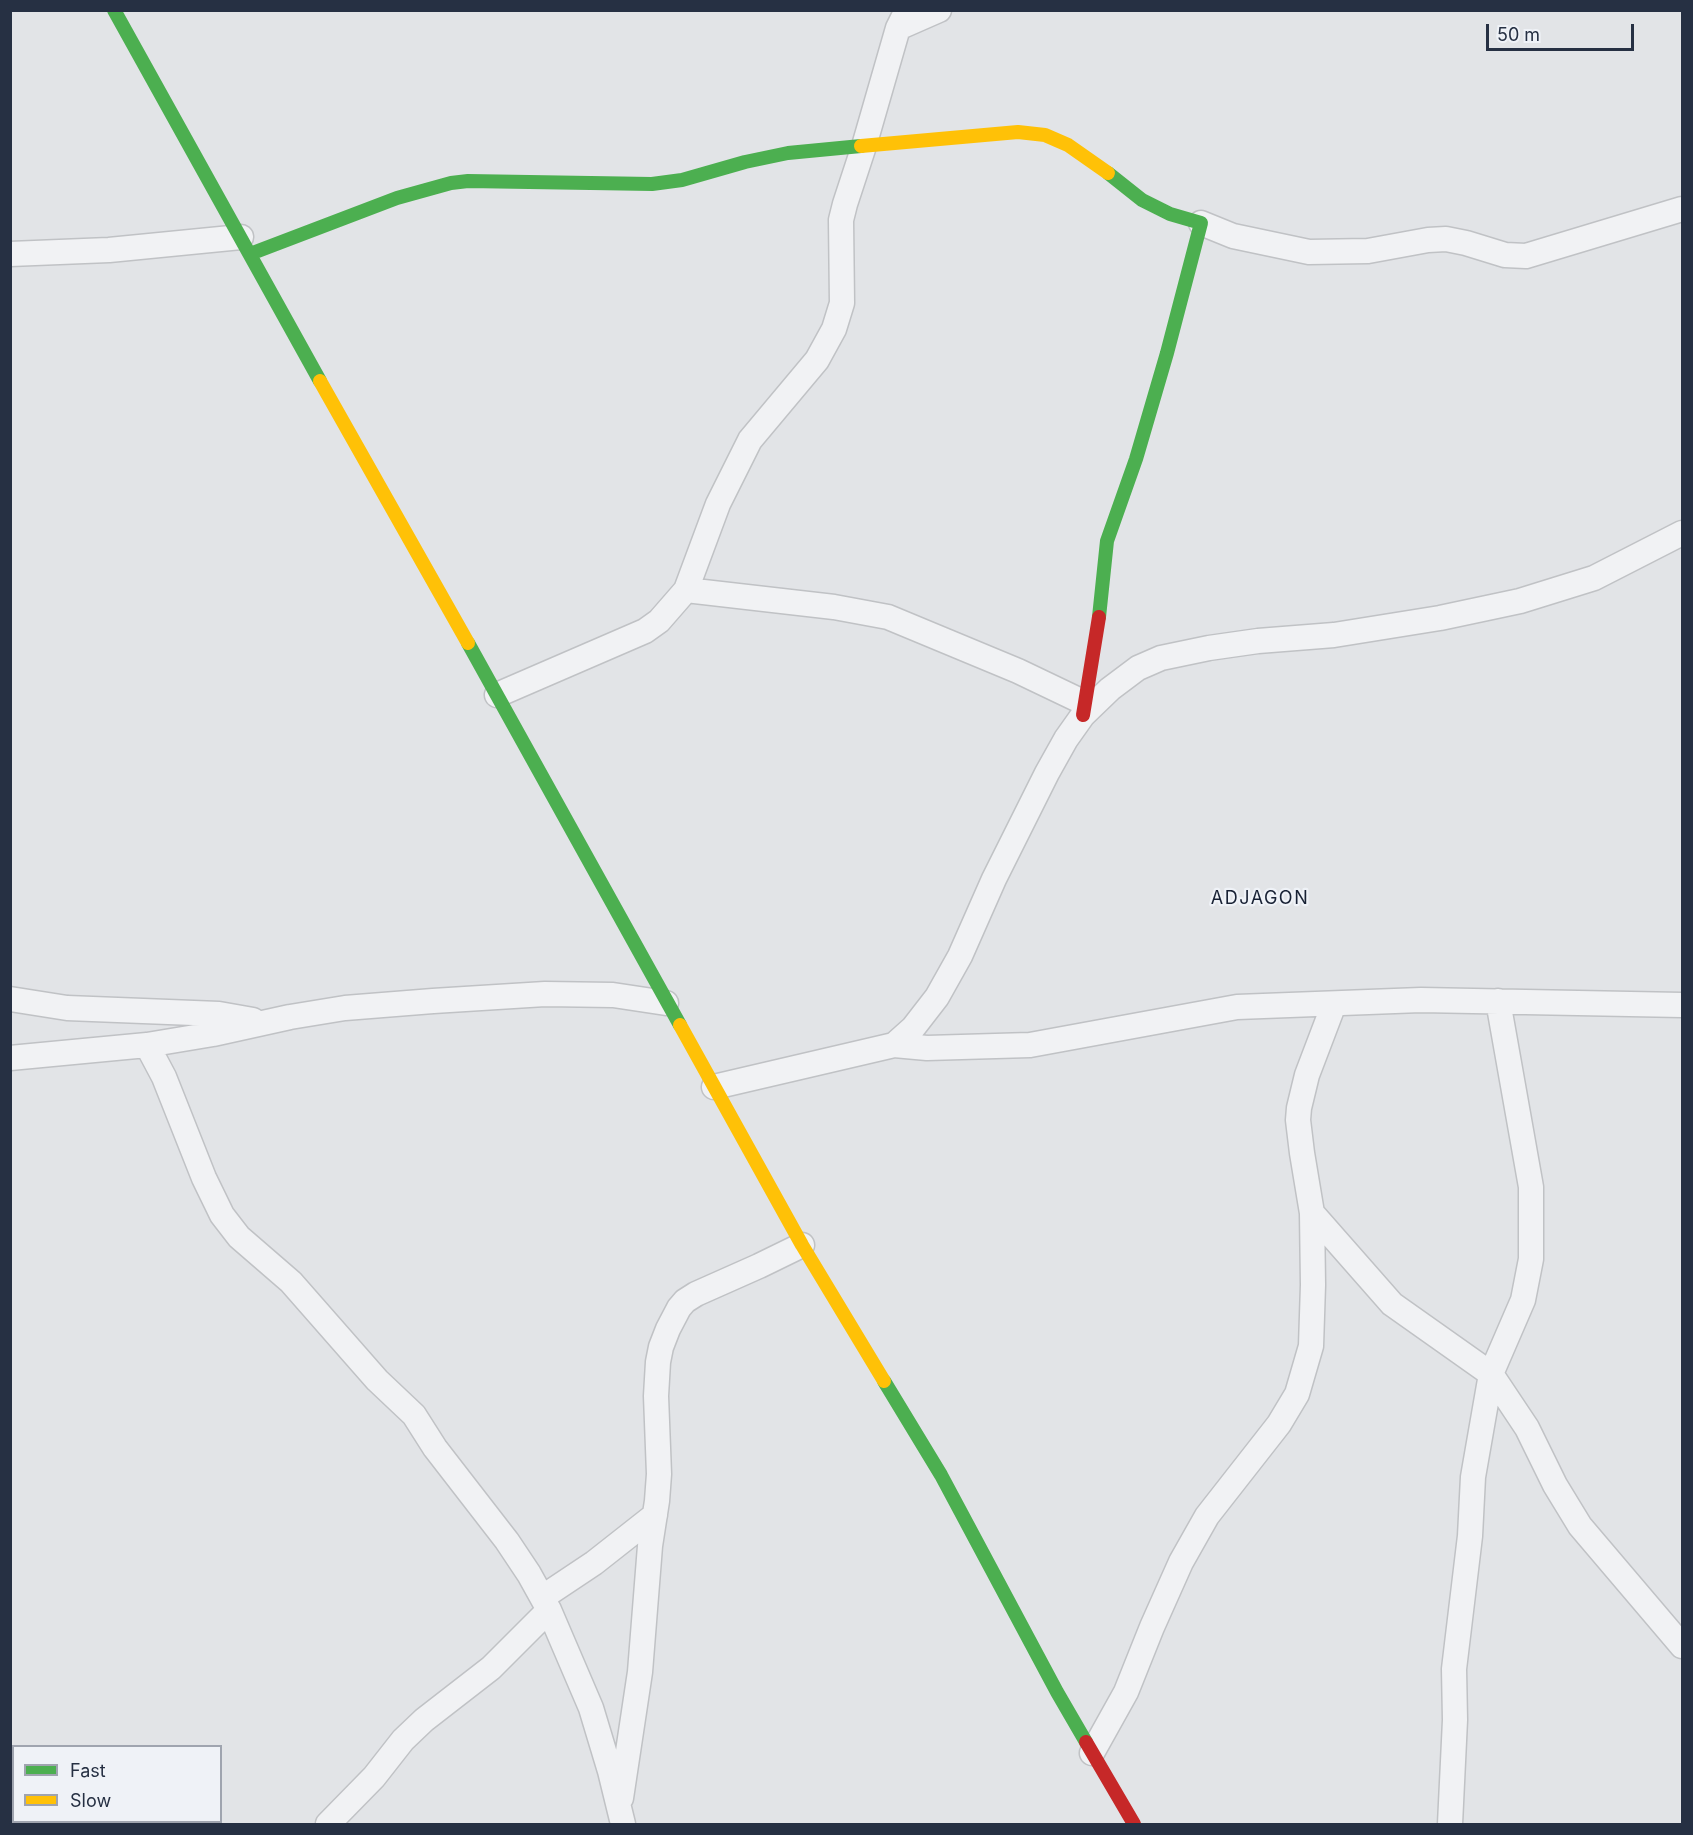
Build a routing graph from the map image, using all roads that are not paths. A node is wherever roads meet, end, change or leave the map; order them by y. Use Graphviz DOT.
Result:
graph roads {
  1 [pos="114,10"];
  2 [pos="939,10"];
  3 [pos="902,19"];
  4 [pos="864,146"];
  5 [pos="1682,209"];
  6 [pos="1201,224"];
  7 [pos="246,246"];
  8 [pos="10,254"];
  9 [pos="1683,533"];
  10 [pos="686,590"];
  11 [pos="497,695"];
  12 [pos="1085,710"];
  13 [pos="10,999"];
  14 [pos="1498,1001"];
  15 [pos="666,1003"];
  16 [pos="1334,1004"];
  17 [pos="1683,1005"];
  18 [pos="264,1022"];
  19 [pos="147,1045"];
  20 [pos="894,1045"];
  21 [pos="10,1058"];
  22 [pos="714,1087"];
  23 [pos="1312,1213"];
  24 [pos="802,1245"];
  25 [pos="1491,1374"];
  26 [pos="655,1515"];
  27 [pos="546,1603"];
  28 [pos="1683,1646"];
  29 [pos="1092,1753"];
  30 [pos="620,1819"];
  31 [pos="328,1824"];
  32 [pos="1134,1824"];
  33 [pos="1450,1824"];
  1 -- 7 [label="street"];
  2 -- 3 [label="street"];
  3 -- 4 [label="street"];
  4 -- 6 [label="street"];
  4 -- 7 [label="street"];
  4 -- 10 [label="street"];
  5 -- 6 [label="street"];
  6 -- 12 [label="street"];
  7 -- 8 [label="street"];
  7 -- 11 [label="street"];
  9 -- 12 [label="street"];
  10 -- 11 [label="street"];
  10 -- 12 [label="street"];
  11 -- 15 [label="street"];
  12 -- 20 [label="street"];
  13 -- 18 [label="street"];
  14 -- 16 [label="street"];
  14 -- 17 [label="street"];
  14 -- 25 [label="street"];
  15 -- 18 [label="street"];
  15 -- 22 [label="street"];
  16 -- 20 [label="street"];
  16 -- 23 [label="street"];
  18 -- 19 [label="street"];
  19 -- 21 [label="street"];
  19 -- 27 [label="street"];
  20 -- 22 [label="street"];
  22 -- 24 [label="street"];
  23 -- 25 [label="street"];
  23 -- 29 [label="street"];
  24 -- 26 [label="street"];
  24 -- 29 [label="street"];
  25 -- 28 [label="street"];
  25 -- 33 [label="street"];
  26 -- 27 [label="street"];
  26 -- 30 [label="street"];
  27 -- 30 [label="street"];
  27 -- 31 [label="street"];
  29 -- 32 [label="street"];
}
